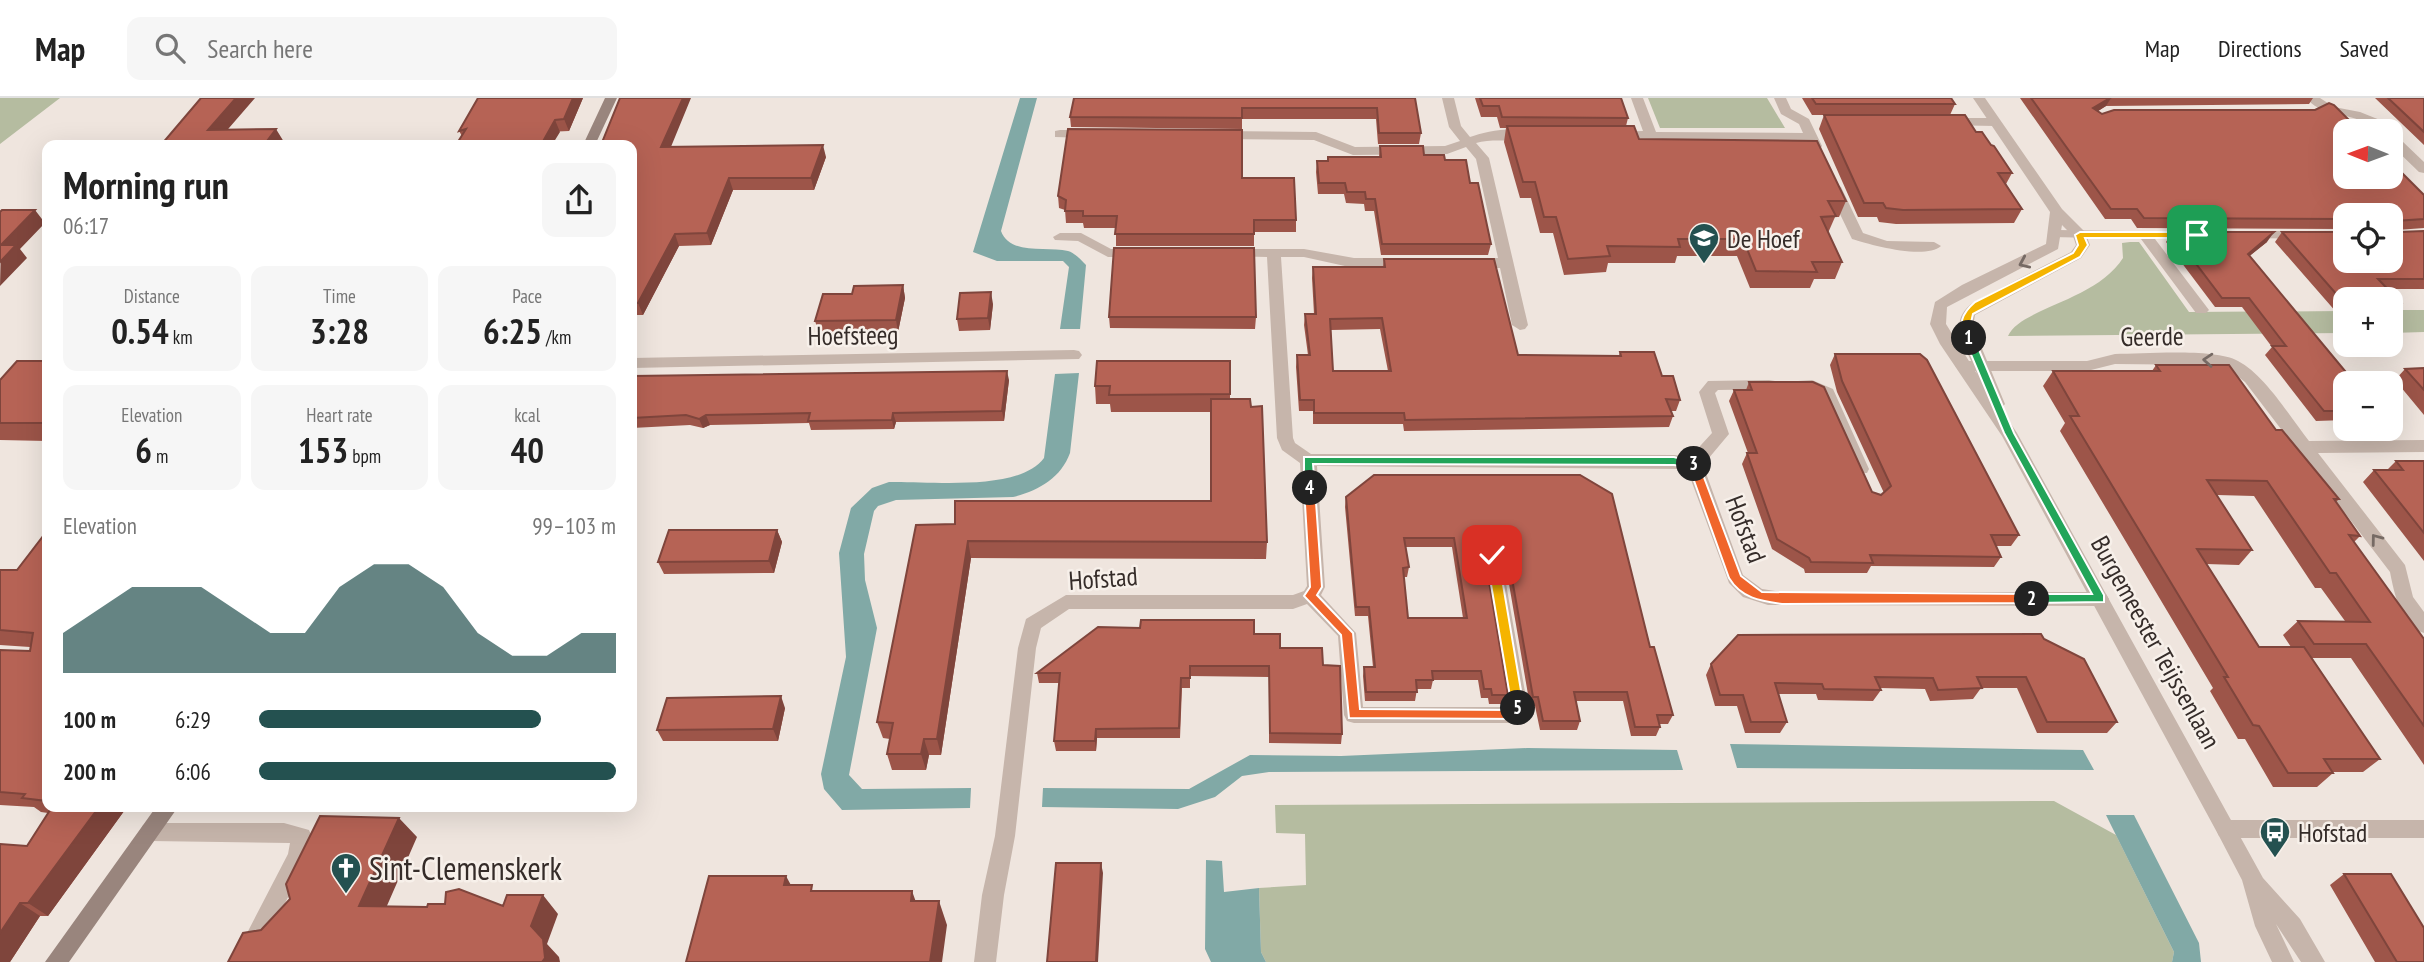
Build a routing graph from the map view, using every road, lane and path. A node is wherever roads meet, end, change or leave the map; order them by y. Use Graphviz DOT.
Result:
graph roads {
  1 [pos="611,98"];
  2 [pos="1448,98"];
  3 [pos="1637,98"];
  4 [pos="1780,98"];
  5 [pos="1979,98"];
  6 [pos="2313,106"];
  7 [pos="2369,119"];
  8 [pos="1934,122"];
  9 [pos="1995,122"];
  10 [pos="1060,134"];
  11 [pos="1101,134"];
  12 [pos="1209,135"];
  13 [pos="1541,135"];
  14 [pos="1596,135"];
  15 [pos="1651,135"];
  16 [pos="1811,137"];
  17 [pos="591,140"];
  18 [pos="1468,142"];
  19 [pos="2403,149"];
  20 [pos="2424,169"];
  21 [pos="2057,212"];
  22 [pos="2057,234"];
  23 [pos="2080,235"];
  24 [pos="2145,235"];
  25 [pos="2211,235"];
  26 [pos="2238,235"];
  27 [pos="2333,235"];
  28 [pos="1060,237"];
  29 [pos="1934,246"];
  30 [pos="1146,253"];
  31 [pos="1210,253"];
  32 [pos="1274,253"];
  33 [pos="1423,263"];
  34 [pos="1450,263"];
  35 [pos="1505,263"];
  36 [pos="2201,310"];
  37 [pos="1520,325"];
  38 [pos="1074,355"];
  39 [pos="637,363"];
  40 [pos="1962,366"];
  41 [pos="1982,366"];
  42 [pos="2009,433"];
  43 [pos="2424,446"];
  44 [pos="2305,447"];
  45 [pos="1308,460"];
  46 [pos="1694,464"];
  47 [pos="1868,486"];
  48 [pos="1492,555"];
  49 [pos="1310,596"];
  50 [pos="2100,598"];
  51 [pos="2424,626"];
  52 [pos="164,812"];
  53 [pos="2226,829"];
  54 [pos="2424,829"];
  55 [pos="150,832"];
  56 [pos="2252,878"];
  57 [pos="56,962"];
  58 [pos="243,962"];
  59 [pos="985,962"];
  60 [pos="2283,962"];
  61 [pos="2314,962"];
  1 -- 17 [label="main road"];
  2 -- 18 [label="street"];
  3 -- 15 [label="street"];
  4 -- 16 [label="street"];
  5 -- 9 [label="street"];
  6 -- 7 [label="street"];
  8 -- 9 [label="street"];
  9 -- 21 [label="street"];
  10 -- 11 [label="street"];
  12 -- 18 [label="street"];
  13 -- 18 [label="street"];
  14 -- 15 [label="street"];
  15 -- 16 [label="street"];
  16 -- 29 [label="street"];
  18 -- 35 [label="street"];
  19 -- 20 [label="street"];
  21 -- 22 [label="street"];
  21 -- 23 [label="street"];
  22 -- 23 [label="street"];
  22 -- 40 [label="street, Burgemeester Teijssenlaan, one-way"];
  23 -- 24 [label="street"];
  23 -- 41 [label="street, Burgemeester Teijssenlaan"];
  24 -- 25 [label="street"];
  24 -- 36 [label="street"];
  26 -- 27 [label="street"];
  28 -- 30 [label="street"];
  31 -- 32 [label="street"];
  32 -- 33 [label="street"];
  32 -- 45 [label="street"];
  34 -- 35 [label="street"];
  35 -- 37 [label="street"];
  38 -- 39 [label="street, Hoefsteeg"];
  40 -- 41 [label="street, Geerde"];
  40 -- 42 [label="street, Burgemeester Teijssenlaan"];
  41 -- 42 [label="street, Burgemeester Teijssenlaan"];
  44 -- 41 [label="street, Geerde, one-way"];
  42 -- 50 [label="street, Burgemeester Teijssenlaan"];
  43 -- 44 [label="street"];
  51 -- 44 [label="street, Geerde, one-way"];
  45 -- 46 [label="street"];
  45 -- 49 [label="street"];
  46 -- 47 [label="street"];
  46 -- 50 [label="street, Hofstad"];
  48 -- 49 [label="street"];
  49 -- 59 [label="street, Hofstad"];
  50 -- 53 [label="street, Burgemeester Teijssenlaan"];
  52 -- 55 [label="main road"];
  53 -- 54 [label="street"];
  53 -- 56 [label="street, Burgemeester Teijssenlaan"];
  55 -- 57 [label="main road"];
  55 -- 58 [label="street"];
  56 -- 60 [label="street, Burgemeester Teijssenlaan"];
  56 -- 61 [label="street, Burgemeester Teijssenlaan"];
}
